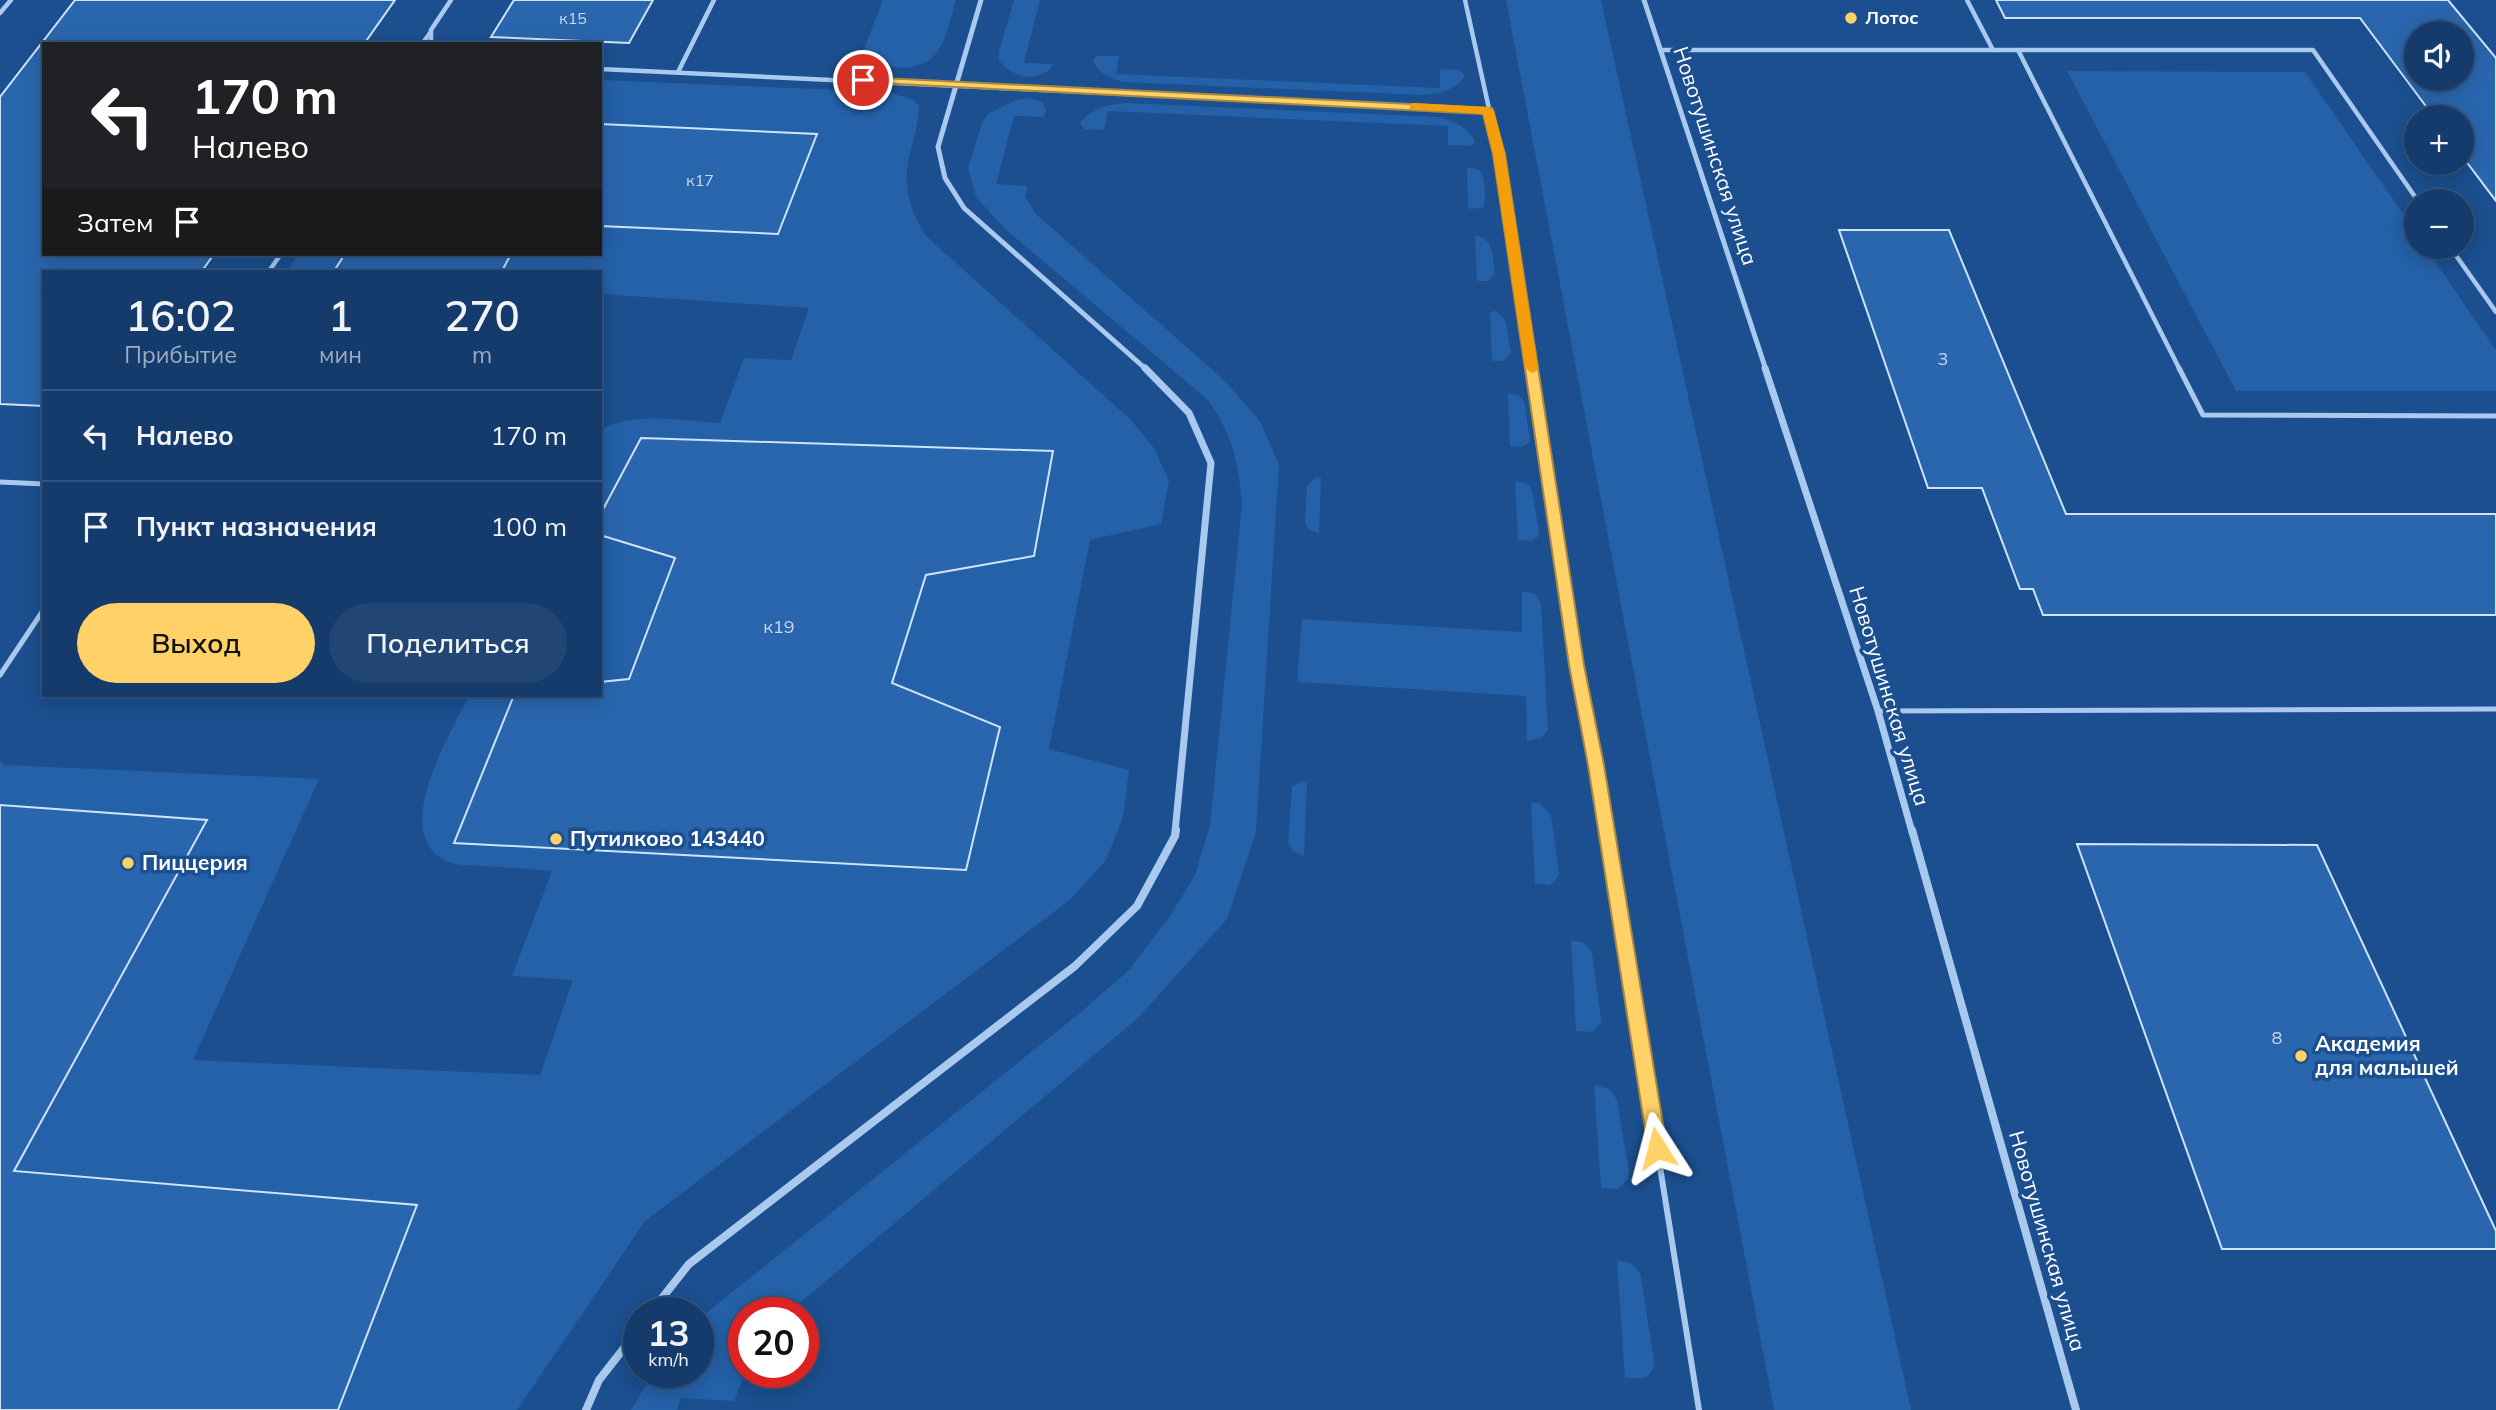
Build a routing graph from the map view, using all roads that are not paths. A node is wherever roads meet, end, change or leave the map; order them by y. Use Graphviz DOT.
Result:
graph roads {
  1 [pos="11,0"];
  2 [pos="451,0"];
  3 [pos="714,0"];
  4 [pos="981,0"];
  5 [pos="1465,0"];
  6 [pos="1644,0"];
  7 [pos="1968,0"];
  8 [pos="0,13"];
  9 [pos="431,30"];
  10 [pos="423,42"];
  11 [pos="430,42"];
  12 [pos="1662,50"];
  13 [pos="1993,50"];
  14 [pos="2018,50"];
  15 [pos="602,69"];
  16 [pos="678,72"];
  17 [pos="957,84"];
  18 [pos="1488,110"];
  19 [pos="2410,189"];
  20 [pos="2458,259"];
  21 [pos="2496,312"];
  22 [pos="2496,416"];
  23 [pos="0,482"];
  24 [pos="42,484"];
  25 [pos="42,612"];
  26 [pos="0,675"];
  27 [pos="2496,709"];
  28 [pos="1878,711"];
  29 [pos="664,1297"];
  30 [pos="623,1349"];
  31 [pos="586,1410"];
  32 [pos="1699,1410"];
  33 [pos="2077,1410"];
  1 -- 8 [label="lane"];
  2 -- 9 [label="lane"];
  3 -- 16 [label="lane"];
  4 -- 17 [label="street"];
  5 -- 18 [label="lane"];
  6 -- 12 [label="street, Новотушинская улица"];
  7 -- 13 [label="lane"];
  9 -- 10 [label="lane"];
  9 -- 11 [label="lane"];
  12 -- 13 [label="lane"];
  12 -- 28 [label="street, Новотушинская улица"];
  13 -- 14 [label="lane"];
  14 -- 19 [label="lane"];
  14 -- 22 [label="lane"];
  15 -- 16 [label="lane"];
  16 -- 17 [label="lane"];
  17 -- 18 [label="lane"];
  17 -- 29 [label="street"];
  18 -- 32 [label="lane"];
  20 -- 21 [label="lane"];
  23 -- 24 [label="lane"];
  25 -- 26 [label="lane"];
  27 -- 28 [label="lane"];
  28 -- 33 [label="street, Новотушинская улица"];
  30 -- 31 [label="street"];
}
